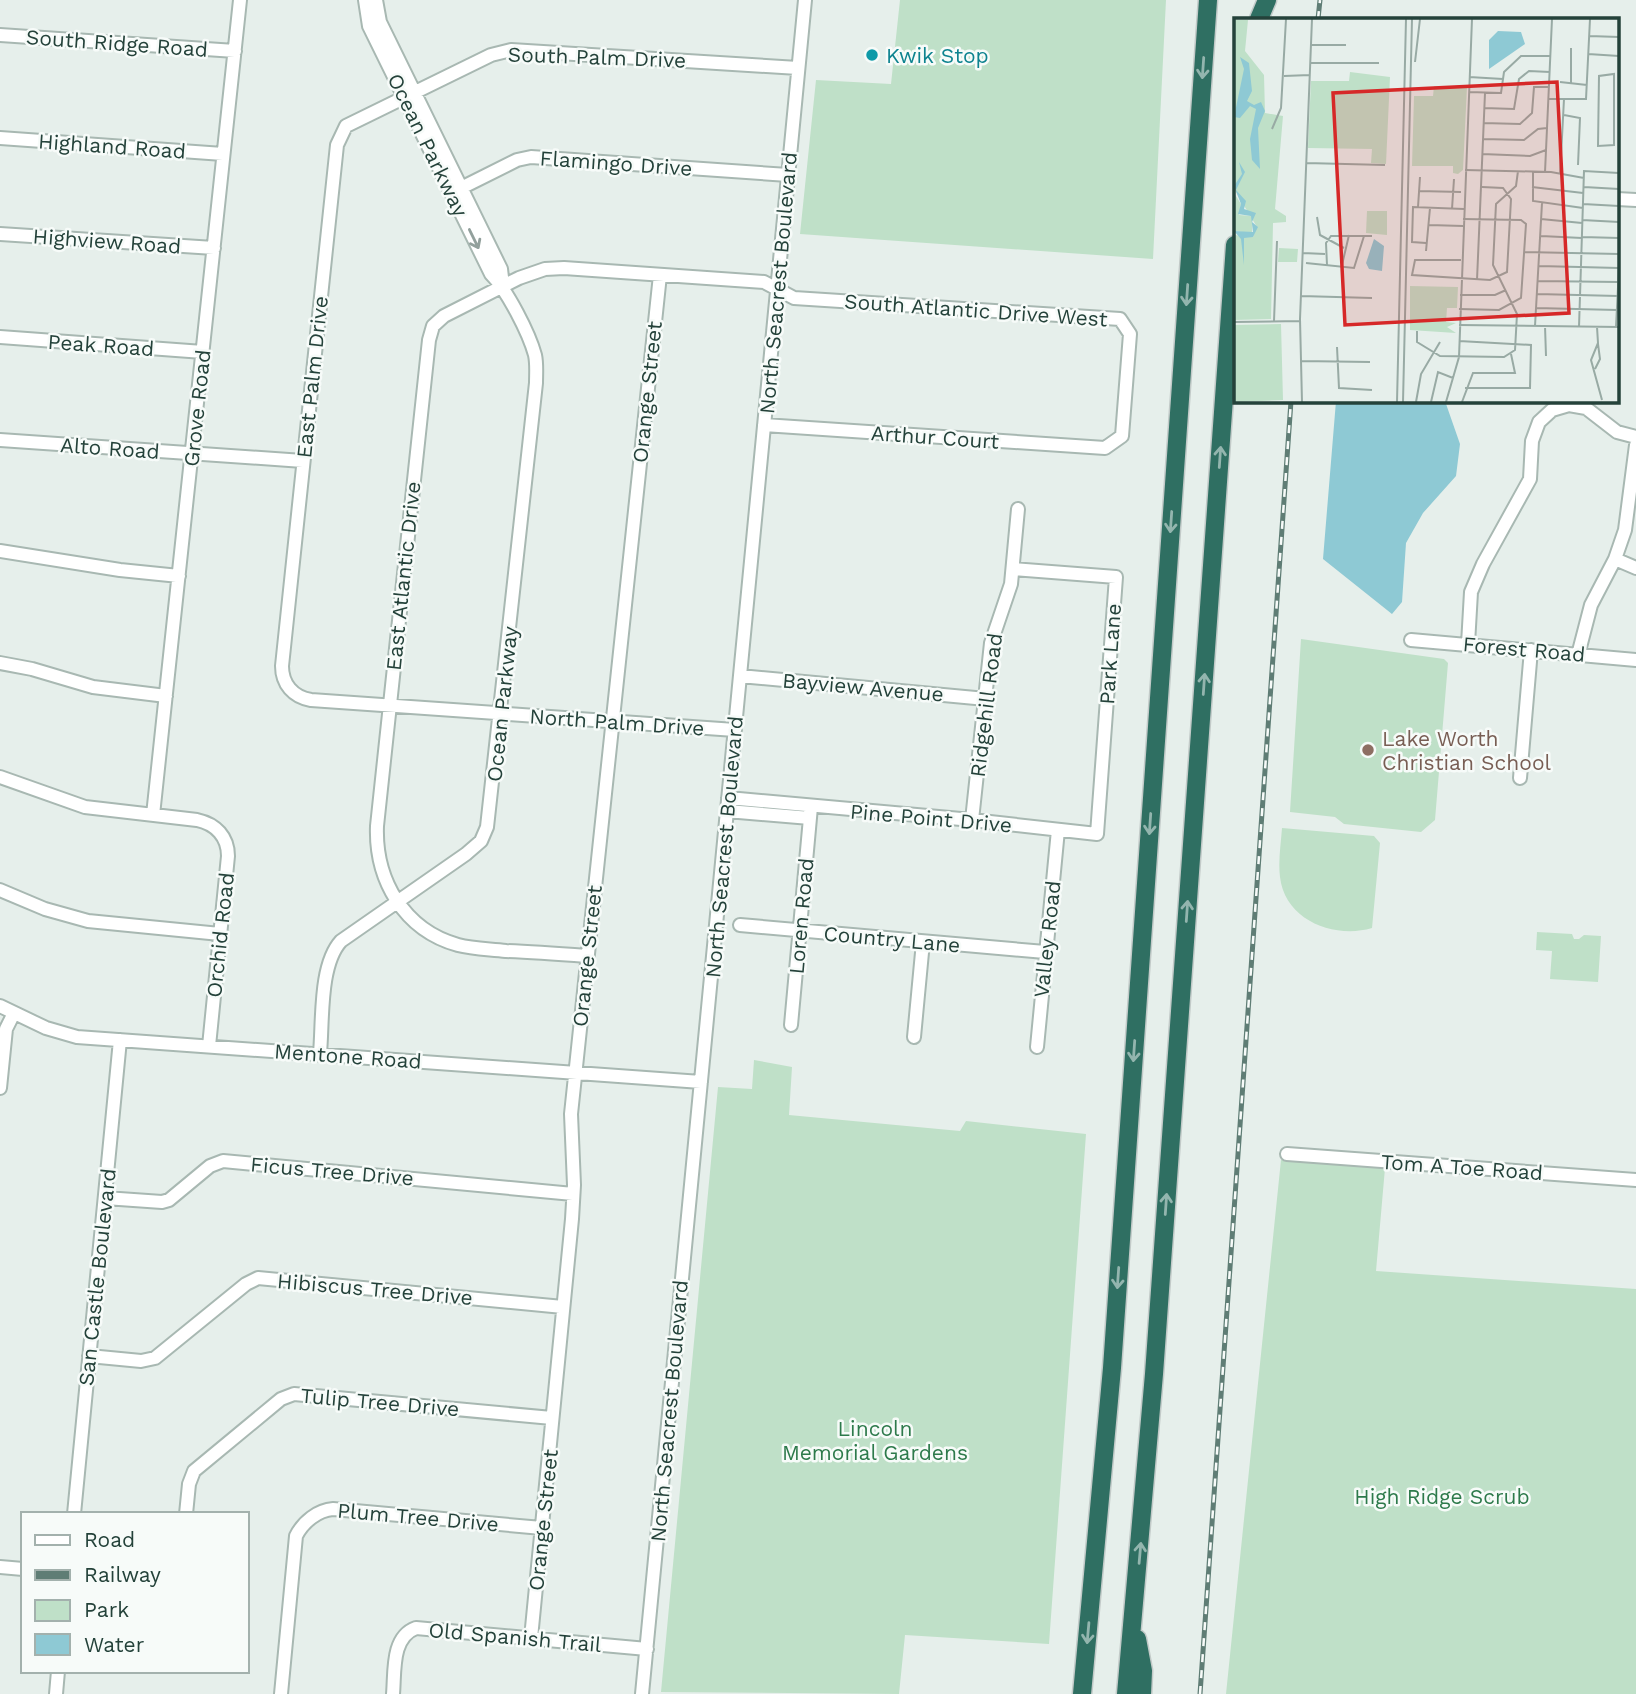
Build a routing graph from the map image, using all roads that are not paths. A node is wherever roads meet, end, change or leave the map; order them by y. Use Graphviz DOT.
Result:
graph roads {
  1 [pos="240,0"];
  2 [pos="365,0"];
  3 [pos="376,0"];
  4 [pos="805,0"];
  5 [pos="1208,0"];
  6 [pos="1253,0"];
  7 [pos="1267,0"];
  8 [pos="1251,18"];
  9 [pos="1259,18"];
  10 [pos="0,35"];
  11 [pos="235,51"];
  12 [pos="799,68"];
  13 [pos="410,94"];
  14 [pos="0,138"];
  15 [pos="223,154"];
  16 [pos="788,175"];
  17 [pos="456,190"];
  18 [pos="1618,199"];
  19 [pos="1636,200"];
  20 [pos="0,234"];
  21 [pos="214,248"];
  22 [pos="1234,259"];
  23 [pos="660,275"];
  24 [pos="503,286"];
  25 [pos="777,289"];
  26 [pos="0,337"];
  27 [pos="203,352"];
  28 [pos="764,425"];
  29 [pos="1636,437"];
  30 [pos="0,440"];
  31 [pos="1636,445"];
  32 [pos="1105,449"];
  33 [pos="192,453"];
  34 [pos="303,461"];
  35 [pos="1018,509"];
  36 [pos="0,551"];
  37 [pos="1615,559"];
  38 [pos="1636,568"];
  39 [pos="1013,569"];
  40 [pos="179,576"];
  41 [pos="1411,640"];
  42 [pos="1468,644"];
  43 [pos="1531,650"];
  44 [pos="1578,655"];
  45 [pos="1636,660"];
  46 [pos="0,663"];
  47 [pos="740,676"];
  48 [pos="292,692"];
  49 [pos="166,696"];
  50 [pos="986,699"];
  51 [pos="389,706"];
  52 [pos="501,713"];
  53 [pos="612,722"];
  54 [pos="735,730"];
  55 [pos="0,777"];
  56 [pos="1520,778"];
  57 [pos="728,805"];
  58 [pos="811,813"];
  59 [pos="153,815"];
  60 [pos="972,820"];
  61 [pos="1058,830"];
  62 [pos="1097,834"];
  63 [pos="0,890"];
  64 [pos="397,903"];
  65 [pos="740,925"];
  66 [pos="800,930"];
  67 [pos="220,934"];
  68 [pos="923,942"];
  69 [pos="1045,952"];
  70 [pos="587,956"];
  71 [pos="0,1006"];
  72 [pos="14,1013"];
  73 [pos="791,1025"];
  74 [pos="914,1037"];
  75 [pos="120,1041"];
  76 [pos="209,1046"];
  77 [pos="1037,1047"];
  78 [pos="320,1054"];
  79 [pos="575,1073"];
  80 [pos="701,1082"];
  81 [pos="0,1088"];
  82 [pos="1287,1154"];
  83 [pos="1636,1180"];
  84 [pos="573,1194"];
  85 [pos="105,1198"];
  86 [pos="563,1307"];
  87 [pos="89,1356"];
  88 [pos="552,1418"];
  89 [pos="74,1512"];
  90 [pos="186,1512"];
  91 [pos="542,1528"];
  92 [pos="0,1567"];
  93 [pos="21,1569"];
  94 [pos="1134,1621"];
  95 [pos="531,1638"];
  96 [pos="646,1649"];
  97 [pos="1085,1672"];
  98 [pos="58,1673"];
  99 [pos="56,1694"];
  100 [pos="281,1694"];
  101 [pos="393,1694"];
  102 [pos="642,1694"];
  103 [pos="1073,1694"];
  104 [pos="1082,1694"];
  105 [pos="1126,1694"];
  106 [pos="1142,1694"];
  1 -- 11 [label="street, Grove Road"];
  2 -- 13 [label="street, Ocean Parkway"];
  3 -- 13 [label="street, Ocean Parkway"];
  4 -- 12 [label="street, North Seacrest Boulevard"];
  5 -- 97 [label="highway, one-way"];
  6 -- 8 [label="highway"];
  7 -- 9 [label="highway"];
  10 -- 11 [label="street, South Ridge Road"];
  11 -- 15 [label="street, Grove Road"];
  12 -- 13 [label="street, South Palm Drive"];
  12 -- 16 [label="street, North Seacrest Boulevard"];
  13 -- 17 [label="street, Ocean Parkway"];
  13 -- 34 [label="street, East Palm Drive"];
  14 -- 15 [label="street, Highland Road"];
  15 -- 21 [label="street, Grove Road"];
  16 -- 17 [label="street, Flamingo Drive"];
  16 -- 25 [label="street, North Seacrest Boulevard"];
  17 -- 24 [label="street, Ocean Parkway"];
  18 -- 19 [label="street"];
  20 -- 21 [label="street, Highview Road"];
  21 -- 27 [label="street, Grove Road"];
  94 -- 22 [label="highway, one-way"];
  23 -- 24 [label="street, East Atlantic Drive"];
  23 -- 25 [label="street, East Atlantic Drive"];
  23 -- 53 [label="street, Orange Street"];
  24 -- 51 [label="street, East Atlantic Drive"];
  24 -- 52 [label="street, Ocean Parkway"];
  25 -- 28 [label="street, North Seacrest Boulevard"];
  25 -- 32 [label="street, South Atlantic Drive West"];
  26 -- 27 [label="street, Peak Road"];
  27 -- 33 [label="street, Grove Road"];
  28 -- 32 [label="street, Arthur Court"];
  28 -- 47 [label="street, North Seacrest Boulevard"];
  29 -- 42 [label="street"];
  30 -- 33 [label="street, Alto Road"];
  31 -- 37 [label="street"];
  33 -- 34 [label="street, Alto Road"];
  33 -- 40 [label="street, Grove Road"];
  34 -- 48 [label="street, East Palm Drive"];
  35 -- 39 [label="street, Ridgehill Road"];
  36 -- 40 [label="street"];
  37 -- 38 [label="street"];
  37 -- 44 [label="street"];
  39 -- 50 [label="street, Ridgehill Road"];
  39 -- 62 [label="street, Park Lane"];
  40 -- 49 [label="street, Grove Road"];
  41 -- 42 [label="street, Forest Road"];
  42 -- 43 [label="street, Forest Road"];
  43 -- 44 [label="street, Forest Road"];
  43 -- 56 [label="street"];
  44 -- 45 [label="street, Forest Road"];
  46 -- 49 [label="street"];
  47 -- 50 [label="street, Bayview Avenue"];
  47 -- 54 [label="street, North Seacrest Boulevard"];
  48 -- 51 [label="street, North Palm Drive"];
  49 -- 59 [label="street, Grove Road"];
  50 -- 60 [label="street, Ridgehill Road"];
  51 -- 52 [label="street, North Palm Drive"];
  51 -- 64 [label="street, East Atlantic Drive"];
  52 -- 53 [label="street, North Palm Drive"];
  52 -- 64 [label="street, Ocean Parkway"];
  53 -- 54 [label="street, North Palm Drive"];
  53 -- 70 [label="street, Orange Street"];
  54 -- 57 [label="street, North Seacrest Boulevard"];
  55 -- 59 [label="street"];
  57 -- 58 [label="street, Pine Point Drive"];
  57 -- 80 [label="street, North Seacrest Boulevard"];
  58 -- 60 [label="street, Pine Point Drive"];
  58 -- 66 [label="street, Loren Road"];
  59 -- 67 [label="street, Orchid Road"];
  60 -- 61 [label="street, Pine Point Drive"];
  61 -- 62 [label="street, Pine Point Drive"];
  61 -- 69 [label="street, Valley Road"];
  63 -- 67 [label="street"];
  64 -- 70 [label="street, East Atlantic Drive"];
  64 -- 78 [label="street, Ocean Parkway"];
  65 -- 66 [label="street, Country Lane"];
  66 -- 68 [label="street, Country Lane"];
  66 -- 73 [label="street, Loren Road"];
  67 -- 76 [label="street, Orchid Road"];
  68 -- 69 [label="street, Country Lane"];
  68 -- 74 [label="street"];
  69 -- 77 [label="street, Valley Road"];
  70 -- 79 [label="street, Orange Street"];
  71 -- 72 [label="street, Mentone Road"];
  72 -- 75 [label="street, Mentone Road"];
  72 -- 81 [label="street"];
  75 -- 76 [label="street, Mentone Road"];
  75 -- 85 [label="street, San Castle Boulevard"];
  76 -- 78 [label="street, Mentone Road"];
  78 -- 79 [label="street, Mentone Road"];
  79 -- 80 [label="street, Mentone Road"];
  79 -- 84 [label="street, Orange Street"];
  80 -- 96 [label="street, North Seacrest Boulevard"];
  82 -- 83 [label="street, Tom A Toe Road"];
  84 -- 85 [label="street, Ficus Tree Drive"];
  84 -- 86 [label="street, Orange Street"];
  85 -- 87 [label="street, San Castle Boulevard"];
  86 -- 87 [label="street, Hibiscus Tree Drive"];
  86 -- 88 [label="street, Orange Street"];
  87 -- 89 [label="street, San Castle Boulevard"];
  88 -- 90 [label="street, Tulip Tree Drive"];
  88 -- 91 [label="street, Orange Street"];
  91 -- 95 [label="street, Orange Street"];
  91 -- 100 [label="street, Plum Tree Drive"];
  92 -- 93 [label="street"];
  94 -- 105 [label="highway"];
  94 -- 106 [label="highway"];
  95 -- 96 [label="street, Old Spanish Trail"];
  95 -- 101 [label="street, Old Spanish Trail"];
  96 -- 102 [label="street, North Seacrest Boulevard"];
  97 -- 103 [label="highway"];
  97 -- 104 [label="highway"];
  98 -- 99 [label="street"];
}
